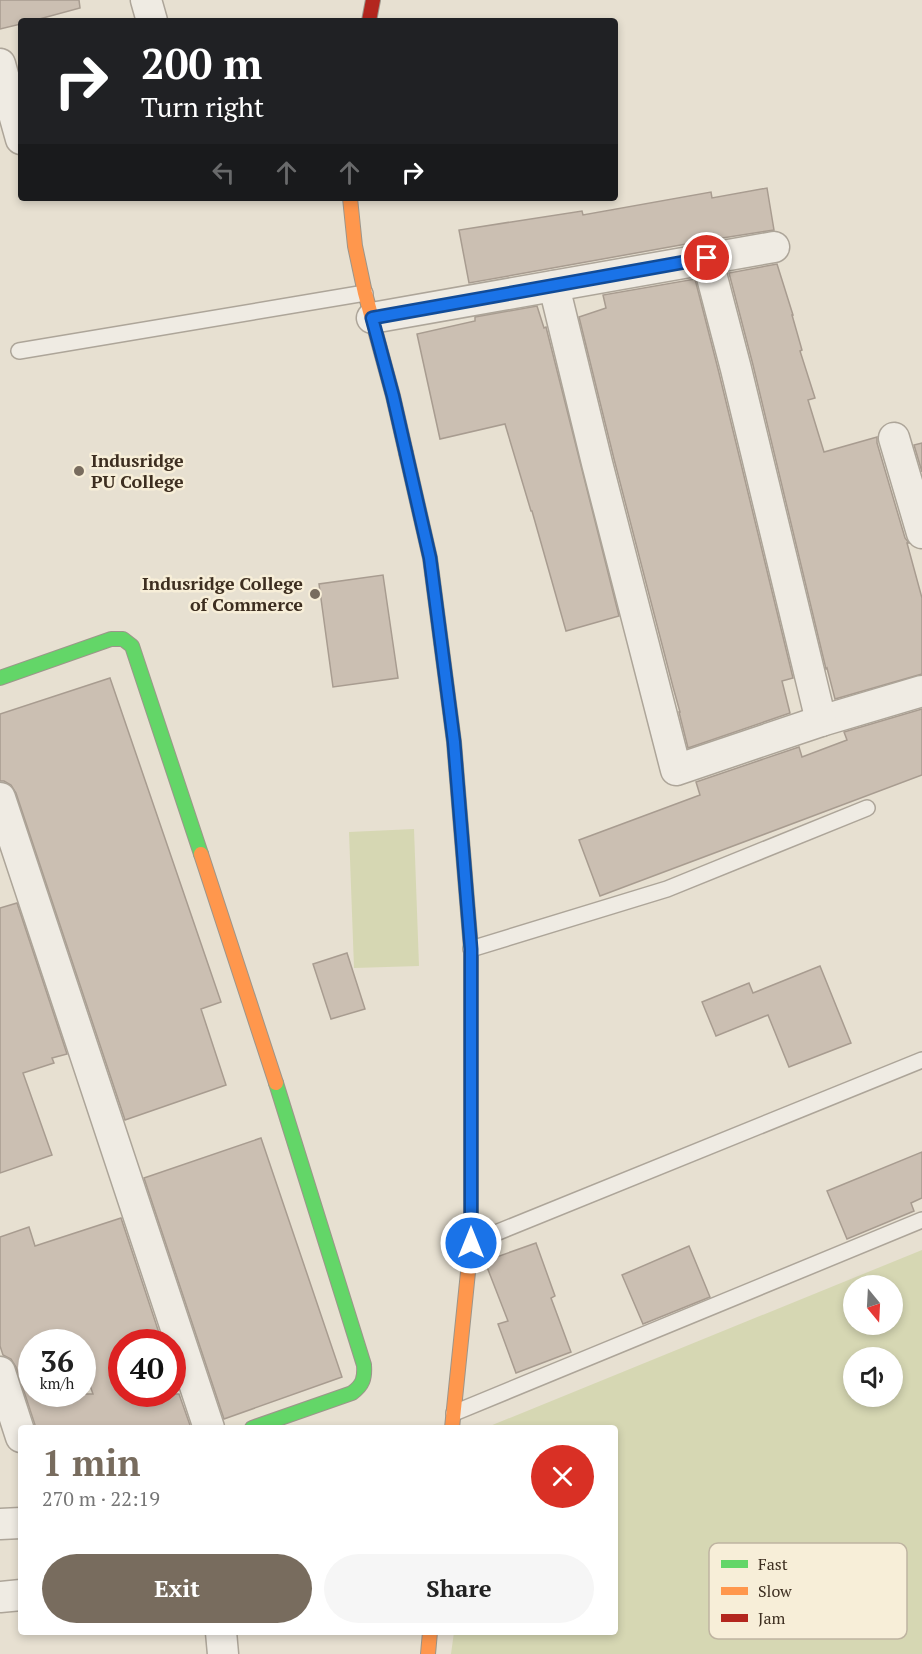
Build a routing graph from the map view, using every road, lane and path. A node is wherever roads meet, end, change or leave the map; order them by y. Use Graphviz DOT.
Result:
graph roads {
  1 [pos="146,0"];
  2 [pos="373,0"];
  3 [pos="151,18"];
  4 [pos="370,18"];
  5 [pos="0,64"];
  6 [pos="18,128"];
  7 [pos="18,149"];
  8 [pos="0,154"];
  9 [pos="350,201"];
  10 [pos="774,246"];
  11 [pos="707,258"];
  12 [pos="554,286"];
  13 [pos="369,306"];
  14 [pos="19,351"];
  15 [pos="894,438"];
  16 [pos="922,533"];
  17 [pos="0,678"];
  18 [pos="922,691"];
  19 [pos="821,721"];
  20 [pos="0,798"];
  21 [pos="867,808"];
  22 [pos="471,949"];
  23 [pos="922,1060"];
  24 [pos="922,1220"];
  25 [pos="471,1243"];
  26 [pos="0,1372"];
  27 [pos="453,1420"];
  28 [pos="208,1425"];
  29 [pos="261,1425"];
  30 [pos="18,1428"];
  31 [pos="18,1523"];
  32 [pos="0,1524"];
  33 [pos="18,1595"];
  34 [pos="0,1597"];
  35 [pos="221,1635"];
  36 [pos="430,1635"];
  37 [pos="223,1654"];
  38 [pos="428,1654"];
  1 -- 3 [label="street"];
  2 -- 4 [label="street"];
  5 -- 6 [label="street"];
  7 -- 8 [label="street"];
  9 -- 13 [label="street"];
  10 -- 11 [label="street"];
  11 -- 12 [label="street"];
  11 -- 19 [label="street"];
  12 -- 13 [label="street"];
  12 -- 19 [label="street"];
  13 -- 14 [label="lane"];
  13 -- 22 [label="street"];
  15 -- 16 [label="street"];
  17 -- 29 [label="street"];
  18 -- 19 [label="street"];
  20 -- 28 [label="street"];
  21 -- 22 [label="lane"];
  22 -- 25 [label="street"];
  23 -- 25 [label="lane"];
  24 -- 27 [label="lane"];
  25 -- 27 [label="street"];
  26 -- 30 [label="street"];
  31 -- 32 [label="street"];
  33 -- 34 [label="street"];
  35 -- 37 [label="street"];
  36 -- 38 [label="street"];
}
